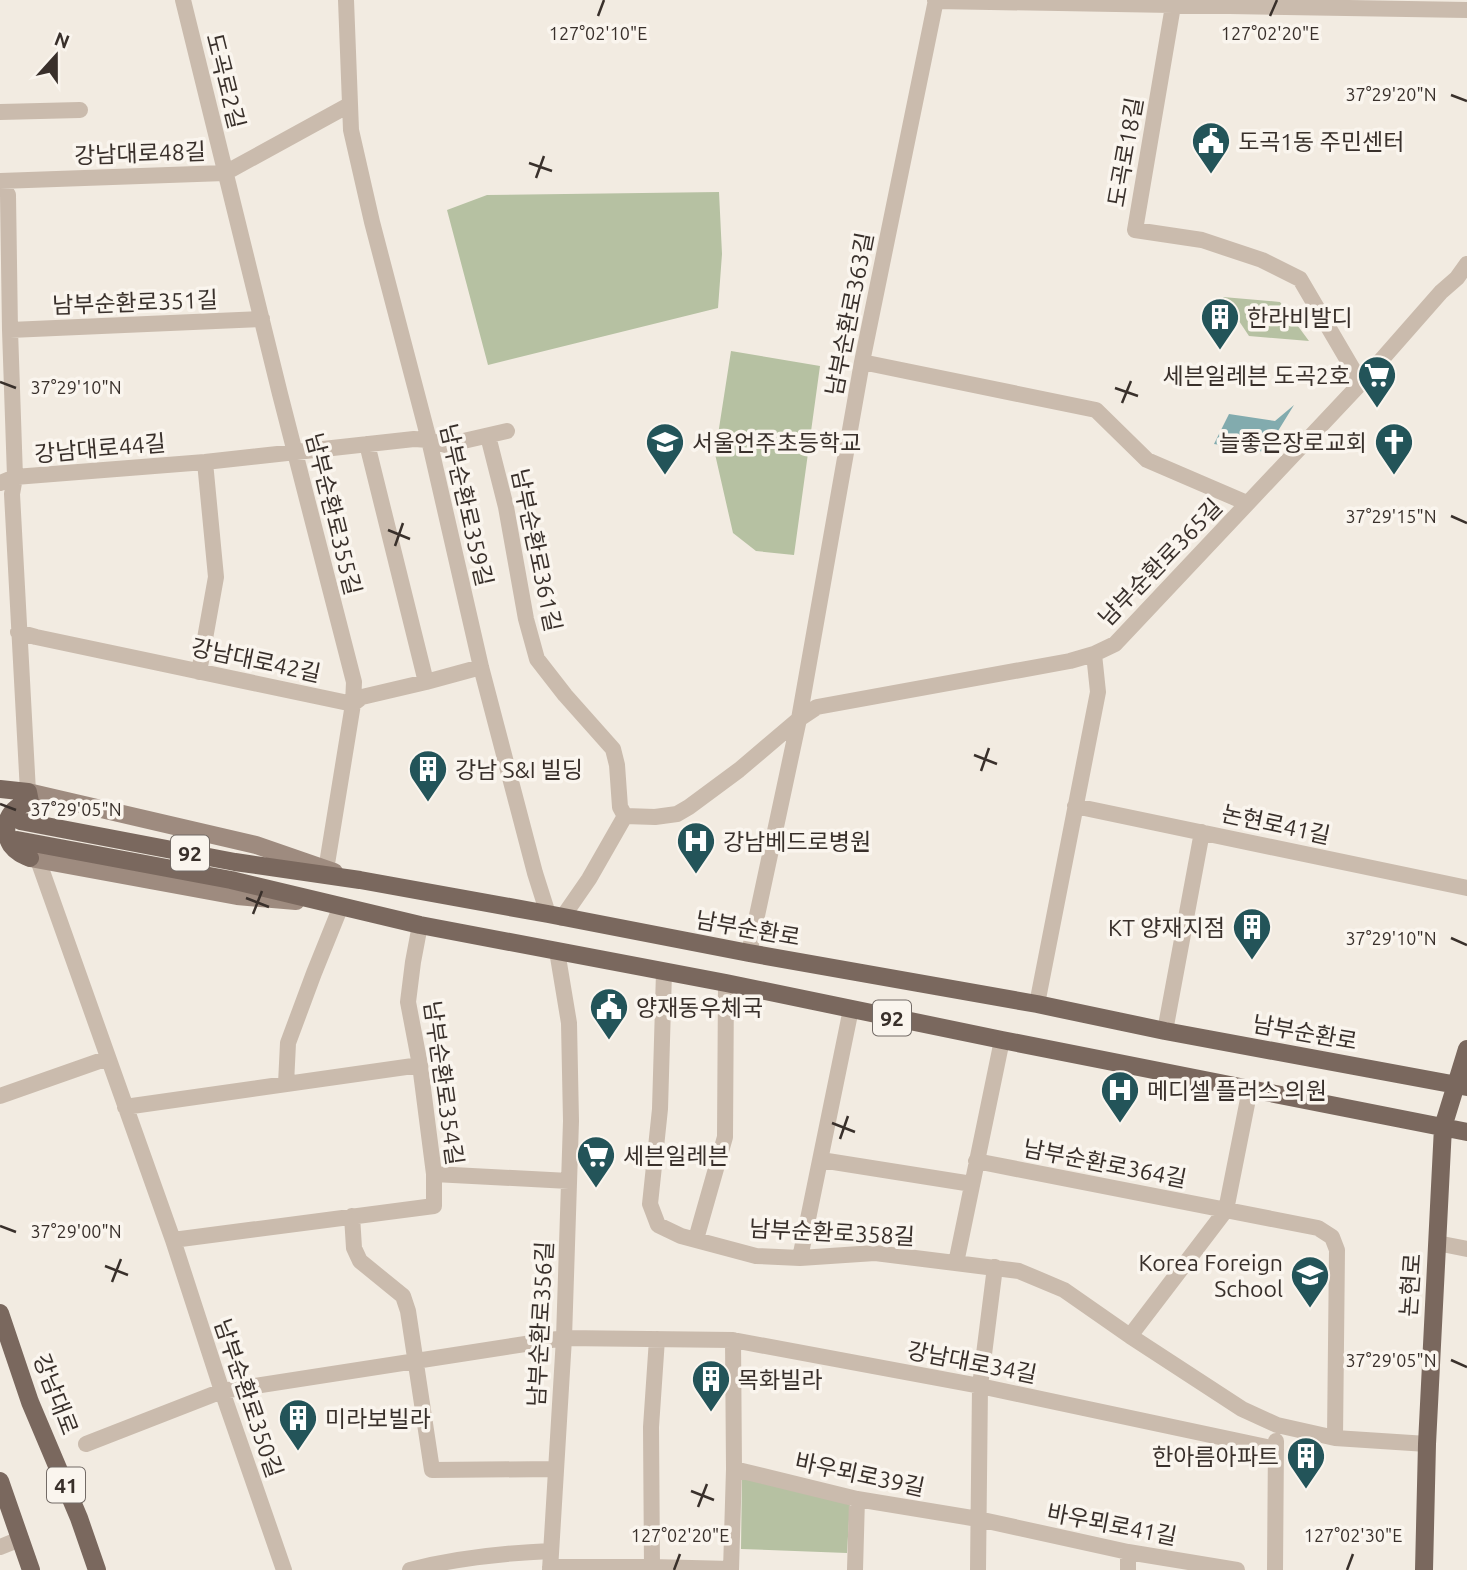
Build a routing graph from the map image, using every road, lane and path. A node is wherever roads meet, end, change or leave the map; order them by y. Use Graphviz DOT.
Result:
graph roads {
  1 [pos="183,0"];
  2 [pos="346,0"];
  3 [pos="935,1"];
  4 [pos="1174,2"];
  5 [pos="1467,10"];
  6 [pos="349,105"];
  7 [pos="80,110"];
  8 [pos="0,112"];
  9 [pos="225,173"];
  10 [pos="0,181"];
  11 [pos="1467,264"];
  12 [pos="1462,279"];
  13 [pos="262,319"];
  14 [pos="10,330"];
  15 [pos="862,362"];
  16 [pos="1360,383"];
  17 [pos="507,431"];
  18 [pos="488,436"];
  19 [pos="429,440"];
  20 [pos="367,444"];
  21 [pos="295,453"];
  22 [pos="205,462"];
  23 [pos="7,480"];
  24 [pos="1247,503"];
  25 [pos="19,632"];
  26 [pos="1094,654"];
  27 [pos="481,667"];
  28 [pos="199,672"];
  29 [pos="426,682"];
  30 [pos="353,704"];
  31 [pos="799,719"];
  32 [pos="0,791"];
  33 [pos="28,792"];
  34 [pos="1075,806"];
  35 [pos="625,816"];
  36 [pos="20,821"];
  37 [pos="1202,832"];
  38 [pos="17,840"];
  39 [pos="0,850"];
  40 [pos="34,859"];
  41 [pos="326,870"];
  42 [pos="360,880"];
  43 [pos="1467,888"];
  44 [pos="341,906"];
  45 [pos="555,916"];
  46 [pos="420,925"];
  47 [pos="557,951"];
  48 [pos="749,953"];
  49 [pos="664,972"];
  50 [pos="726,983"];
  51 [pos="1037,1004"];
  52 [pos="851,1009"];
  53 [pos="1165,1031"];
  54 [pos="1002,1040"];
  55 [pos="1467,1049"];
  56 [pos="108,1058"];
  57 [pos="420,1065"];
  58 [pos="286,1084"];
  59 [pos="1461,1086"];
  60 [pos="1250,1089"];
  61 [pos="0,1096"];
  62 [pos="125,1107"];
  63 [pos="1443,1127"];
  64 [pos="1467,1132"];
  65 [pos="821,1160"];
  66 [pos="976,1161"];
  67 [pos="435,1174"];
  68 [pos="569,1181"];
  69 [pos="972,1184"];
  70 [pos="1226,1210"];
  71 [pos="352,1216"];
  72 [pos="696,1239"];
  73 [pos="173,1240"];
  74 [pos="1437,1243"];
  75 [pos="1467,1249"];
  76 [pos="800,1258"];
  77 [pos="956,1263"];
  78 [pos="996,1268"];
  79 [pos="0,1313"];
  80 [pos="1130,1336"];
  81 [pos="564,1338"];
  82 [pos="657,1339"];
  83 [pos="733,1340"];
  84 [pos="414,1361"];
  85 [pos="980,1386"];
  86 [pos="222,1391"];
  87 [pos="1278,1425"];
  88 [pos="1335,1438"];
  89 [pos="86,1444"];
  90 [pos="1427,1444"];
  91 [pos="1276,1449"];
  92 [pos="556,1469"];
  93 [pos="734,1469"];
  94 [pos="0,1481"];
  95 [pos="857,1499"];
  96 [pos="978,1520"];
  97 [pos="20,1539"];
  98 [pos="0,1546"];
  99 [pos="1128,1552"];
  100 [pos="550,1562"];
  101 [pos="439,1566"];
  102 [pos="652,1567"];
  103 [pos="731,1569"];
  104 [pos="31,1570"];
  105 [pos="97,1570"];
  106 [pos="284,1570"];
  107 [pos="410,1570"];
  108 [pos="855,1570"];
  109 [pos="978,1570"];
  110 [pos="1128,1570"];
  111 [pos="1237,1570"];
  112 [pos="1275,1570"];
  113 [pos="1423,1570"];
  1 -- 9 [label="street, 도곡로2길"];
  2 -- 6 [label="street, 남부순환로359길"];
  3 -- 4 [label="street"];
  3 -- 15 [label="street, 남부순환로363길"];
  4 -- 5 [label="street"];
  4 -- 16 [label="street, 도곡로18길"];
  6 -- 9 [label="street, 강남대로48길"];
  6 -- 19 [label="street, 남부순환로359길"];
  7 -- 8 [label="street"];
  9 -- 10 [label="street, 강남대로48길"];
  9 -- 13 [label="street, 남부순환로355길"];
  10 -- 14 [label="street"];
  11 -- 12 [label="street, 남부순환로365길"];
  12 -- 16 [label="street, 남부순환로365길"];
  13 -- 14 [label="street, 남부순환로351길"];
  13 -- 21 [label="street, 남부순환로355길"];
  14 -- 23 [label="street"];
  15 -- 24 [label="street"];
  15 -- 31 [label="street, 남부순환로363길"];
  16 -- 24 [label="street, 남부순환로365길"];
  17 -- 18 [label="street, 강남대로44길"];
  18 -- 19 [label="street, 강남대로44길"];
  18 -- 35 [label="street, 남부순환로361길"];
  19 -- 20 [label="street, 강남대로44길"];
  19 -- 27 [label="street, 남부순환로359길"];
  20 -- 21 [label="street, 강남대로44길"];
  20 -- 29 [label="street"];
  21 -- 22 [label="street, 강남대로44길"];
  21 -- 30 [label="street, 남부순환로355길"];
  22 -- 23 [label="street, 강남대로44길"];
  22 -- 28 [label="street"];
  23 -- 25 [label="street"];
  24 -- 26 [label="street, 남부순환로365길"];
  25 -- 28 [label="street, 강남대로42길"];
  25 -- 33 [label="street"];
  26 -- 31 [label="street"];
  26 -- 34 [label="street, 남부순환로365길"];
  27 -- 29 [label="street"];
  27 -- 45 [label="street, 남부순환로359길"];
  28 -- 30 [label="street, 강남대로42길"];
  29 -- 30 [label="street"];
  30 -- 41 [label="street, 남부순환로355길"];
  31 -- 35 [label="street"];
  31 -- 48 [label="street, 남부순환로363길"];
  32 -- 33 [label="main road"];
  33 -- 40 [label="main road"];
  33 -- 41 [label="main road"];
  34 -- 37 [label="street, 논현로41길"];
  34 -- 51 [label="street, 남부순환로365길"];
  35 -- 45 [label="street"];
  36 -- 42 [label="main road, 남부순환로 / 92"];
  37 -- 43 [label="street, 논현로41길"];
  37 -- 53 [label="street"];
  38 -- 44 [label="main road, 92"];
  39 -- 40 [label="main road"];
  40 -- 44 [label="main road"];
  40 -- 56 [label="street, 남부순환로350길"];
  41 -- 42 [label="main road"];
  42 -- 45 [label="main road, 남부순환로 / 92"];
  44 -- 46 [label="main road, 92"];
  44 -- 58 [label="street"];
  45 -- 48 [label="main road, 남부순환로 / 92"];
  46 -- 47 [label="main road, 92"];
  46 -- 57 [label="street, 남부순환로354길"];
  47 -- 49 [label="main road, 92"];
  47 -- 68 [label="street, 남부순환로356길"];
  48 -- 51 [label="main road, 남부순환로 / 92"];
  49 -- 50 [label="main road, 92"];
  49 -- 72 [label="street, 남부순환로358길"];
  50 -- 52 [label="main road, 92"];
  50 -- 72 [label="street"];
  51 -- 53 [label="main road, 남부순환로 / 92"];
  52 -- 54 [label="main road, 92"];
  52 -- 65 [label="street"];
  53 -- 59 [label="main road, 남부순환로 / 92"];
  54 -- 60 [label="main road, 92"];
  54 -- 66 [label="street"];
  55 -- 59 [label="main road, 논현로"];
  56 -- 61 [label="street"];
  56 -- 62 [label="street, 남부순환로350길"];
  57 -- 58 [label="street"];
  57 -- 67 [label="street, 남부순환로354길"];
  58 -- 62 [label="street"];
  59 -- 63 [label="main road, 논현로"];
  60 -- 63 [label="main road, 92"];
  60 -- 70 [label="street"];
  62 -- 73 [label="street, 남부순환로350길"];
  63 -- 64 [label="main road, 92"];
  63 -- 74 [label="main road, 논현로"];
  65 -- 69 [label="street"];
  65 -- 76 [label="street"];
  66 -- 69 [label="street"];
  66 -- 70 [label="street, 남부순환로364길"];
  67 -- 68 [label="street"];
  67 -- 71 [label="street, 남부순환로354길"];
  68 -- 81 [label="street, 남부순환로356길"];
  69 -- 77 [label="street"];
  70 -- 80 [label="street"];
  70 -- 88 [label="street, 남부순환로364길"];
  71 -- 73 [label="street"];
  71 -- 84 [label="street"];
  72 -- 76 [label="street, 남부순환로358길"];
  73 -- 86 [label="street, 남부순환로350길"];
  74 -- 75 [label="street"];
  74 -- 90 [label="main road, 논현로"];
  76 -- 77 [label="street, 남부순환로358길"];
  77 -- 78 [label="street, 남부순환로358길"];
  78 -- 80 [label="street, 남부순환로358길"];
  78 -- 85 [label="street"];
  79 -- 105 [label="main road, 강남대로 / 41"];
  80 -- 87 [label="street, 남부순환로358길"];
  81 -- 82 [label="street, 강남대로34길"];
  81 -- 84 [label="street, 강남대로34길"];
  81 -- 92 [label="street, 남부순환로356길"];
  82 -- 83 [label="street, 강남대로34길"];
  82 -- 102 [label="street"];
  83 -- 85 [label="street, 강남대로34길"];
  83 -- 93 [label="street"];
  84 -- 86 [label="street, 강남대로34길"];
  84 -- 92 [label="street"];
  85 -- 91 [label="street, 강남대로34길"];
  85 -- 96 [label="street"];
  86 -- 89 [label="street, 강남대로34길"];
  86 -- 106 [label="street, 남부순환로350길"];
  87 -- 88 [label="street, 남부순환로358길"];
  87 -- 91 [label="street"];
  88 -- 90 [label="street, 남부순환로358길"];
  90 -- 113 [label="main road, 논현로"];
  91 -- 112 [label="street"];
  92 -- 100 [label="street, 남부순환로356길"];
  93 -- 95 [label="street, 바우뫼로39길"];
  93 -- 103 [label="street"];
  94 -- 97 [label="main road"];
  95 -- 96 [label="street, 바우뫼로39길"];
  95 -- 108 [label="street"];
  96 -- 99 [label="street, 바우뫼로41길"];
  96 -- 109 [label="street"];
  97 -- 98 [label="street"];
  97 -- 104 [label="main road"];
  99 -- 110 [label="street"];
  99 -- 111 [label="street, 바우뫼로41길"];
  100 -- 101 [label="street"];
  100 -- 102 [label="street"];
  101 -- 107 [label="street"];
  102 -- 103 [label="street"];
}
